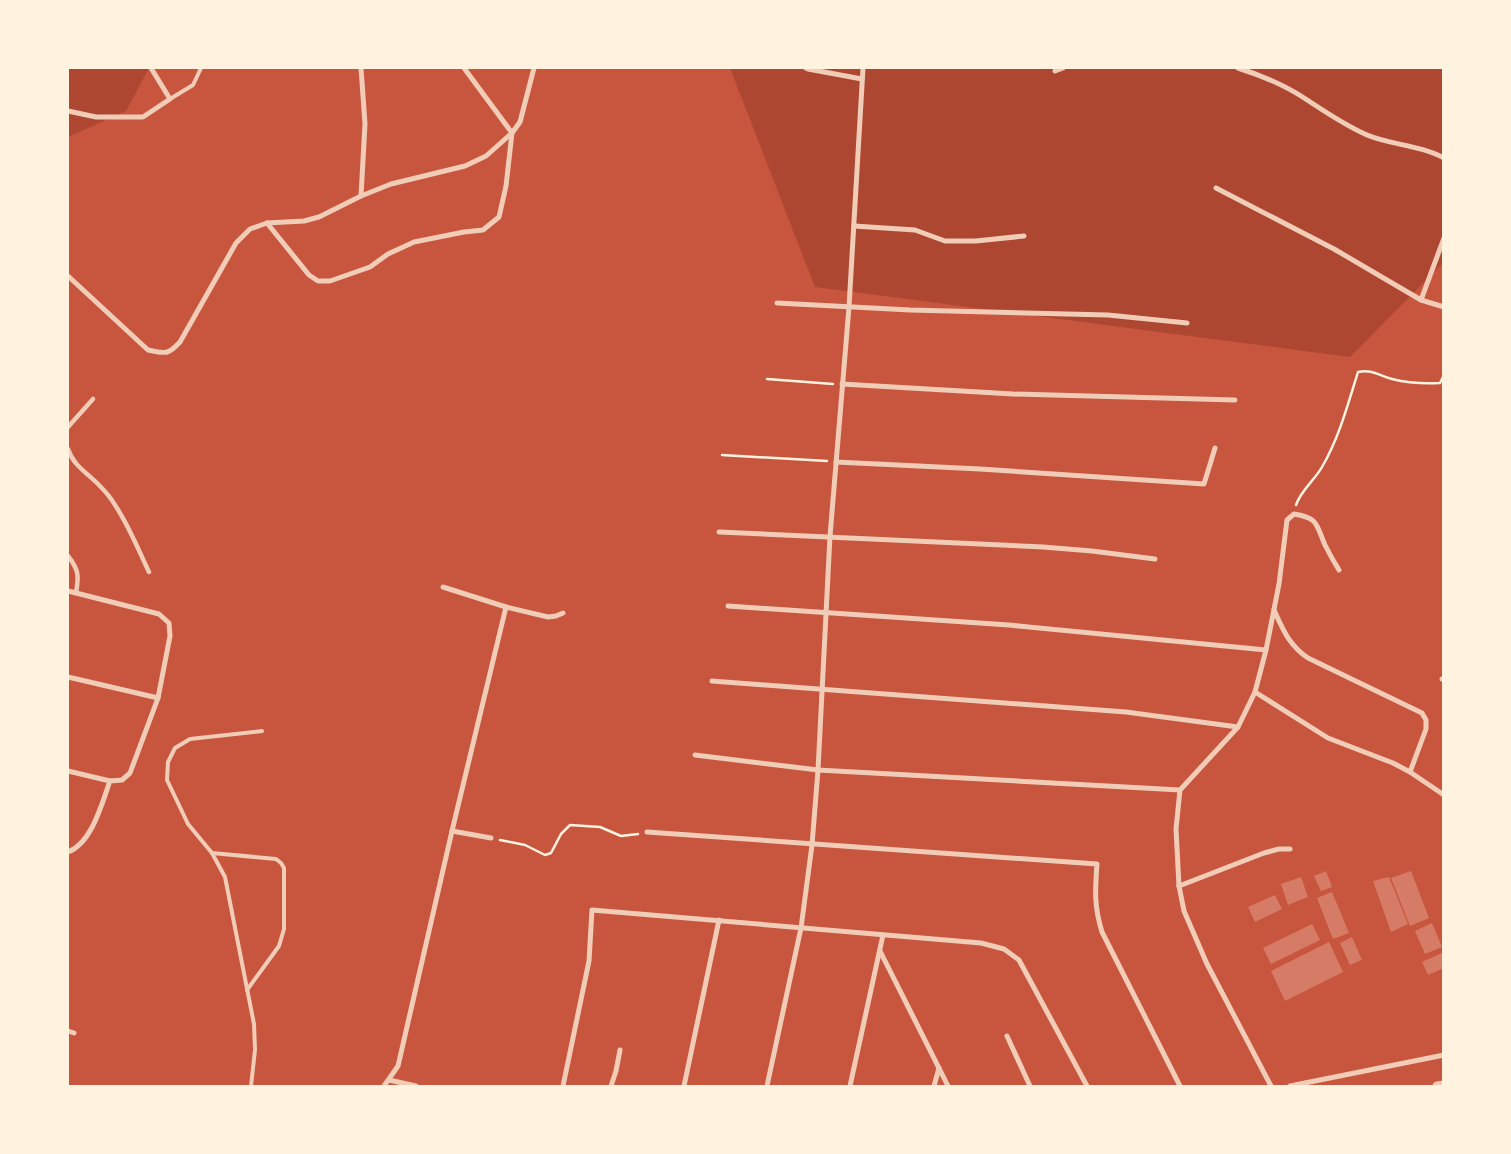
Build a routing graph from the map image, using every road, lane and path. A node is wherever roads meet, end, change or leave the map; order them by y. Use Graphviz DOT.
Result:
graph roads {
  1 [pos="151,68"];
  2 [pos="201,68"];
  3 [pos="361,68"];
  4 [pos="464,68"];
  5 [pos="534,68"];
  6 [pos="806,68"];
  7 [pos="863,68"];
  8 [pos="1062,68"];
  9 [pos="1238,68"];
  10 [pos="1055,71"];
  11 [pos="862,79"];
  12 [pos="170,99"];
  13 [pos="68,111"];
  14 [pos="512,133"];
  15 [pos="1444,158"];
  16 [pos="1216,188"];
  17 [pos="361,196"];
  18 [pos="267,223"];
  19 [pos="854,226"];
  20 [pos="1024,236"];
  21 [pos="1444,238"];
  22 [pos="68,276"];
  23 [pos="1421,300"];
  24 [pos="778,302"];
  25 [pos="849,307"];
  26 [pos="1444,307"];
  27 [pos="1187,323"];
  28 [pos="1444,375"];
  29 [pos="767,379"];
  30 [pos="842,384"];
  31 [pos="93,399"];
  32 [pos="1236,400"];
  33 [pos="68,427"];
  34 [pos="1215,448"];
  35 [pos="68,449"];
  36 [pos="722,455"];
  37 [pos="836,462"];
  38 [pos="1294,514"];
  39 [pos="719,532"];
  40 [pos="830,536"];
  41 [pos="68,556"];
  42 [pos="1154,560"];
  43 [pos="1339,570"];
  44 [pos="149,572"];
  45 [pos="443,587"];
  46 [pos="68,591"];
  47 [pos="76,593"];
  48 [pos="728,606"];
  49 [pos="506,607"];
  50 [pos="1274,610"];
  51 [pos="826,612"];
  52 [pos="563,613"];
  53 [pos="1266,650"];
  54 [pos="68,677"];
  55 [pos="712,681"];
  56 [pos="822,690"];
  57 [pos="1255,692"];
  58 [pos="158,698"];
  59 [pos="1238,727"];
  60 [pos="262,731"];
  61 [pos="695,755"];
  62 [pos="818,770"];
  63 [pos="68,771"];
  64 [pos="1410,772"];
  65 [pos="110,781"];
  66 [pos="1180,790"];
  67 [pos="1444,795"];
  68 [pos="452,831"];
  69 [pos="647,832"];
  70 [pos="491,838"];
  71 [pos="812,844"];
  72 [pos="1290,849"];
  73 [pos="68,852"];
  74 [pos="212,853"];
  75 [pos="1179,886"];
  76 [pos="719,920"];
  77 [pos="801,928"];
  78 [pos="883,935"];
  79 [pos="880,951"];
  80 [pos="247,990"];
  81 [pos="68,1031"];
  82 [pos="74,1032"];
  83 [pos="1007,1036"];
  84 [pos="620,1050"];
  85 [pos="1444,1055"];
  86 [pos="939,1068"];
  87 [pos="389,1080"];
  88 [pos="1444,1085"];
  89 [pos="251,1086"];
  90 [pos="384,1086"];
  91 [pos="416,1086"];
  92 [pos="563,1086"];
  93 [pos="611,1086"];
  94 [pos="684,1086"];
  95 [pos="767,1086"];
  96 [pos="850,1086"];
  97 [pos="934,1086"];
  98 [pos="948,1086"];
  99 [pos="1030,1086"];
  100 [pos="1087,1086"];
  101 [pos="1180,1086"];
  102 [pos="1271,1086"];
  103 [pos="1290,1086"];
  104 [pos="1437,1086"];
  1 -- 12 [label="street"];
  2 -- 12 [label="lane"];
  3 -- 17 [label="street"];
  4 -- 14 [label="street"];
  5 -- 14 [label="street"];
  6 -- 11 [label="street"];
  7 -- 11 [label="street"];
  8 -- 10 [label="street"];
  9 -- 15 [label="street"];
  11 -- 19 [label="street"];
  12 -- 13 [label="street"];
  14 -- 17 [label="street"];
  14 -- 18 [label="street"];
  16 -- 23 [label="street"];
  17 -- 18 [label="street"];
  18 -- 22 [label="street"];
  19 -- 20 [label="street"];
  19 -- 25 [label="street"];
  21 -- 23 [label="street"];
  23 -- 26 [label="street"];
  24 -- 25 [label="street"];
  25 -- 27 [label="street"];
  25 -- 30 [label="street"];
  28 -- 38 [label="path"];
  29 -- 30 [label="path"];
  30 -- 32 [label="street"];
  30 -- 37 [label="street"];
  31 -- 33 [label="street"];
  34 -- 37 [label="street"];
  35 -- 44 [label="street"];
  36 -- 37 [label="path"];
  37 -- 40 [label="street"];
  38 -- 43 [label="street"];
  38 -- 50 [label="street"];
  39 -- 40 [label="street"];
  40 -- 42 [label="street"];
  40 -- 51 [label="street"];
  41 -- 47 [label="street"];
  45 -- 49 [label="street"];
  46 -- 47 [label="street"];
  47 -- 58 [label="street"];
  48 -- 51 [label="street"];
  49 -- 52 [label="street"];
  49 -- 68 [label="street"];
  50 -- 53 [label="street"];
  50 -- 64 [label="street"];
  51 -- 53 [label="street"];
  51 -- 56 [label="street"];
  53 -- 57 [label="street"];
  54 -- 58 [label="street"];
  55 -- 56 [label="street"];
  56 -- 59 [label="street"];
  56 -- 62 [label="street"];
  57 -- 59 [label="street"];
  57 -- 64 [label="street"];
  58 -- 65 [label="street"];
  59 -- 66 [label="street"];
  60 -- 74 [label="lane"];
  61 -- 62 [label="street"];
  62 -- 66 [label="street"];
  62 -- 71 [label="street"];
  63 -- 65 [label="street"];
  64 -- 67 [label="street"];
  65 -- 73 [label="street"];
  66 -- 75 [label="street"];
  68 -- 70 [label="street"];
  68 -- 87 [label="street"];
  69 -- 70 [label="path"];
  69 -- 71 [label="street"];
  71 -- 77 [label="street"];
  71 -- 101 [label="street"];
  72 -- 75 [label="street"];
  74 -- 80 [label="lane"];
  74 -- 80 [label="lane"];
  75 -- 102 [label="street"];
  76 -- 77 [label="street"];
  76 -- 92 [label="street"];
  76 -- 94 [label="street"];
  77 -- 78 [label="street"];
  77 -- 95 [label="street"];
  78 -- 79 [label="street"];
  78 -- 100 [label="street"];
  79 -- 86 [label="street"];
  79 -- 96 [label="street"];
  80 -- 89 [label="lane"];
  81 -- 82 [label="street"];
  83 -- 99 [label="street"];
  84 -- 93 [label="street"];
  85 -- 103 [label="street"];
  86 -- 97 [label="street"];
  86 -- 98 [label="street"];
  87 -- 90 [label="street"];
  87 -- 91 [label="street"];
  88 -- 104 [label="street"];
}
